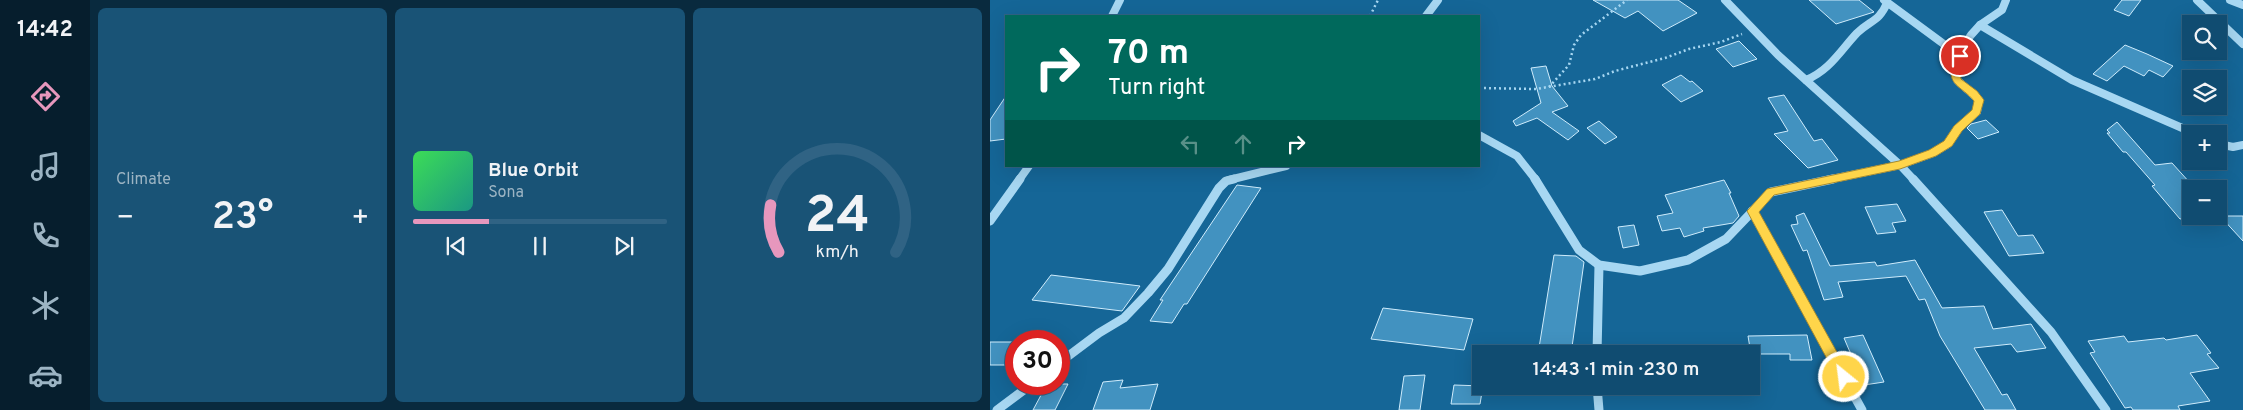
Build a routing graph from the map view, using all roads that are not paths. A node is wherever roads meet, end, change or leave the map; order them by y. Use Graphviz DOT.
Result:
graph roads {
  1 [pos="1120,0"];
  2 [pos="1438,0"];
  3 [pos="1725,0"];
  4 [pos="2006,0"];
  5 [pos="2197,0"];
  6 [pos="2230,0"];
  7 [pos="1886,2"];
  8 [pos="2243,5"];
  9 [pos="1112,15"];
  10 [pos="1427,15"];
  11 [pos="1980,25"];
  12 [pos="2243,44"];
  13 [pos="1960,56"];
  14 [pos="1806,80"];
  15 [pos="2182,128"];
  16 [pos="1480,135"];
  17 [pos="2243,145"];
  18 [pos="2227,146"];
  19 [pos="1900,165"];
  20 [pos="1028,167"];
  21 [pos="1282,167"];
  22 [pos="1752,211"];
  23 [pos="990,221"];
  24 [pos="1599,265"];
  25 [pos="1597,345"];
  26 [pos="1070,355"];
  27 [pos="1017,395"];
  28 [pos="1597,395"];
  29 [pos="997,410"];
  30 [pos="1598,410"];
  31 [pos="1862,410"];
  32 [pos="2106,410"];
  1 -- 9 [label="street"];
  2 -- 10 [label="street"];
  3 -- 14 [label="street"];
  4 -- 11 [label="street"];
  5 -- 12 [label="street"];
  6 -- 8 [label="street"];
  7 -- 13 [label="street"];
  7 -- 14 [label="street"];
  11 -- 13 [label="street"];
  11 -- 15 [label="street"];
  13 -- 19 [label="street"];
  14 -- 19 [label="street"];
  16 -- 24 [label="street"];
  17 -- 18 [label="street"];
  19 -- 22 [label="street"];
  19 -- 32 [label="street"];
  20 -- 23 [label="street"];
  21 -- 26 [label="street"];
  22 -- 24 [label="street"];
  22 -- 31 [label="street"];
  24 -- 25 [label="street"];
  27 -- 29 [label="street"];
  28 -- 30 [label="street"];
}
